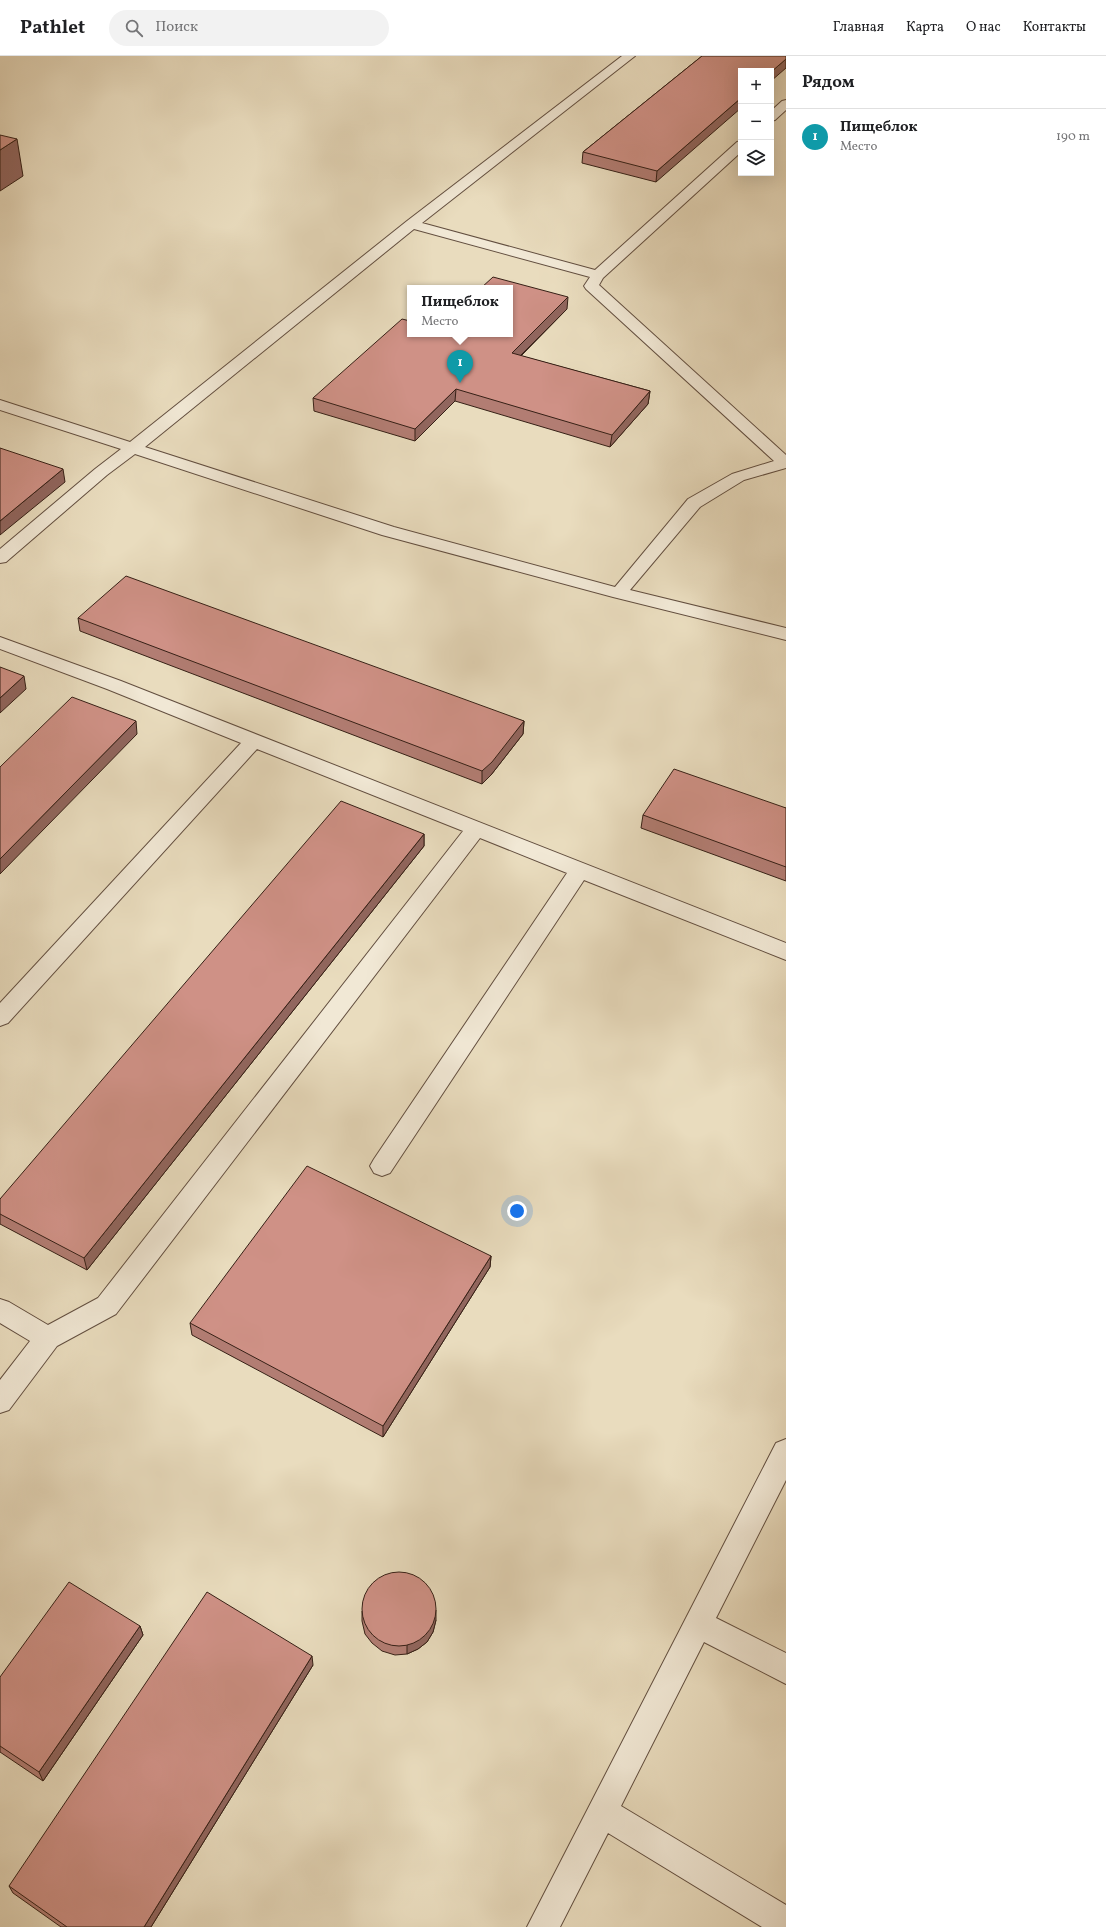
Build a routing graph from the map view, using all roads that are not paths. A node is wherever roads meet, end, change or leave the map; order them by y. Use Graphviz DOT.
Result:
graph roads {
  1 [pos="629,56"];
  2 [pos="786,104"];
  3 [pos="774,114"];
  4 [pos="738,148"];
  5 [pos="412,224"];
  6 [pos="598,275"];
  7 [pos="0,405"];
  8 [pos="133,448"];
  9 [pos="786,463"];
  10 [pos="0,558"];
  11 [pos="619,593"];
  12 [pos="786,634"];
  13 [pos="0,644"];
  14 [pos="254,741"];
  15 [pos="476,829"];
  16 [pos="580,870"];
  17 [pos="786,952"];
  18 [pos="0,1017"];
  19 [pos="382,1166"];
  20 [pos="0,1310"];
  21 [pos="48,1338"];
  22 [pos="0,1400"];
  23 [pos="786,1452"];
  24 [pos="698,1624"];
  25 [pos="786,1669"];
  26 [pos="602,1812"];
  27 [pos="786,1923"];
  28 [pos="543,1927"];
  1 -- 5 [label="lane"];
  2 -- 3 [label="lane"];
  4 -- 6 [label="lane"];
  5 -- 6 [label="lane"];
  5 -- 8 [label="lane"];
  6 -- 9 [label="lane"];
  7 -- 8 [label="lane"];
  8 -- 10 [label="lane"];
  8 -- 11 [label="lane"];
  9 -- 11 [label="lane"];
  11 -- 12 [label="lane"];
  13 -- 14 [label="lane"];
  14 -- 15 [label="lane"];
  14 -- 18 [label="lane"];
  15 -- 16 [label="lane"];
  15 -- 21 [label="lane"];
  16 -- 17 [label="lane"];
  16 -- 19 [label="lane"];
  20 -- 21 [label="lane"];
  21 -- 22 [label="lane"];
  23 -- 24 [label="lane"];
  24 -- 25 [label="lane"];
  24 -- 26 [label="lane"];
  26 -- 27 [label="lane"];
  26 -- 28 [label="lane"];
}
